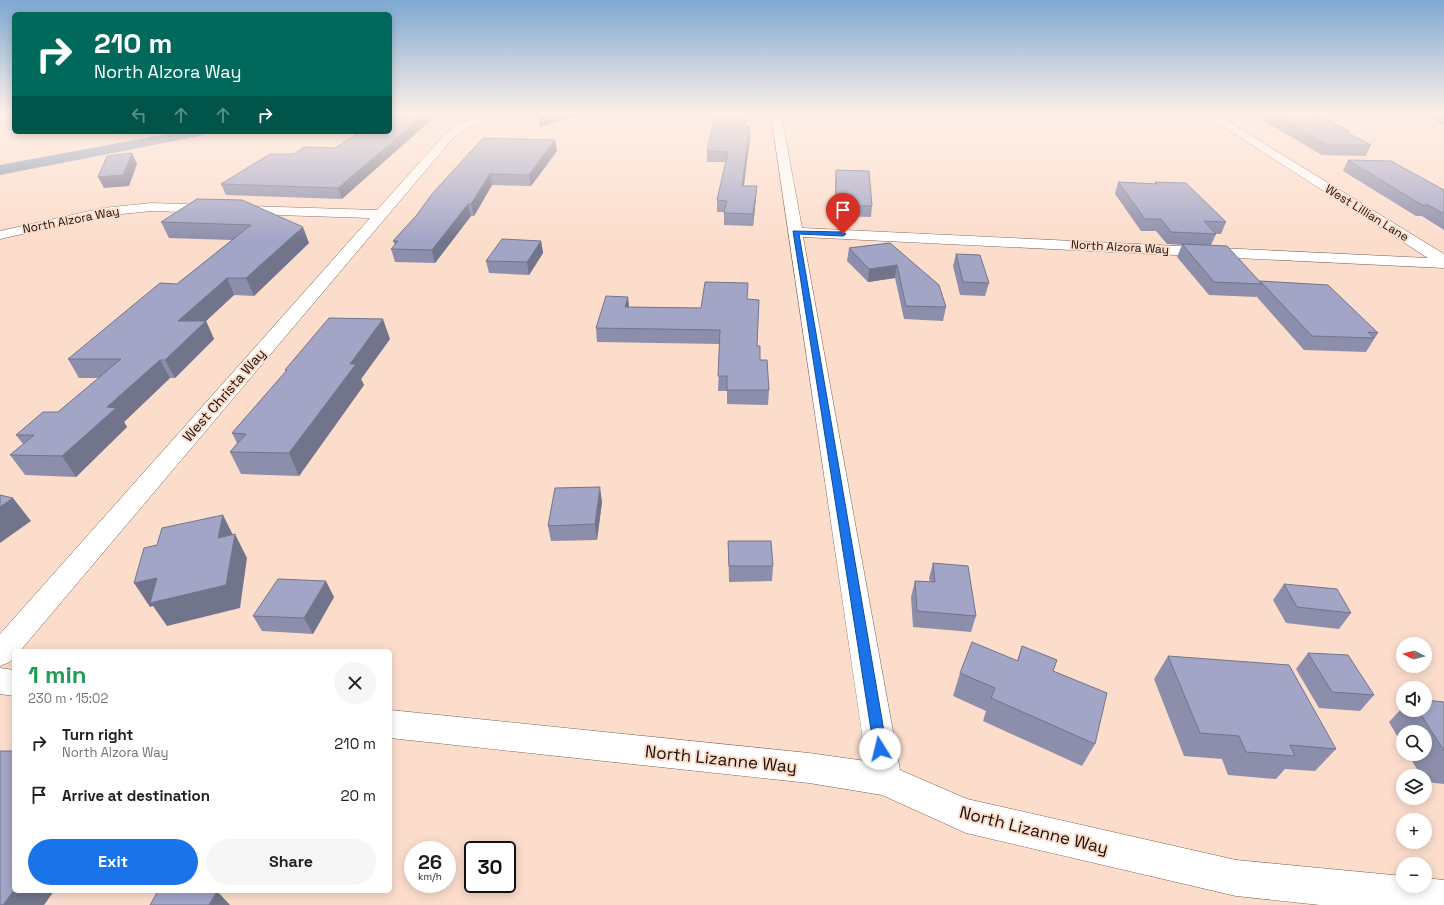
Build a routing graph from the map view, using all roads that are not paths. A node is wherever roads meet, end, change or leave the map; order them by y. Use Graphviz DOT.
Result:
graph roads {
  1 [pos="432,156"];
  2 [pos="783,156"];
  3 [pos="1276,156"];
  4 [pos="382,214"];
  5 [pos="795,232"];
  6 [pos="0,234"];
  7 [pos="1444,262"];
  8 [pos="0,654"];
  9 [pos="0,681"];
  10 [pos="12,683"];
  11 [pos="392,724"];
  12 [pos="885,780"];
  13 [pos="1444,899"];
  1 -- 4 [label="street, West Christa Way"];
  2 -- 5 [label="street"];
  3 -- 7 [label="street, West Lillian Lane"];
  4 -- 6 [label="street, North Alzora Way"];
  4 -- 8 [label="street, West Christa Way"];
  5 -- 7 [label="street, North Alzora Way"];
  5 -- 12 [label="street"];
  9 -- 10 [label="street"];
  11 -- 12 [label="street, North Lizanne Way"];
  12 -- 13 [label="street, North Lizanne Way"];
}
